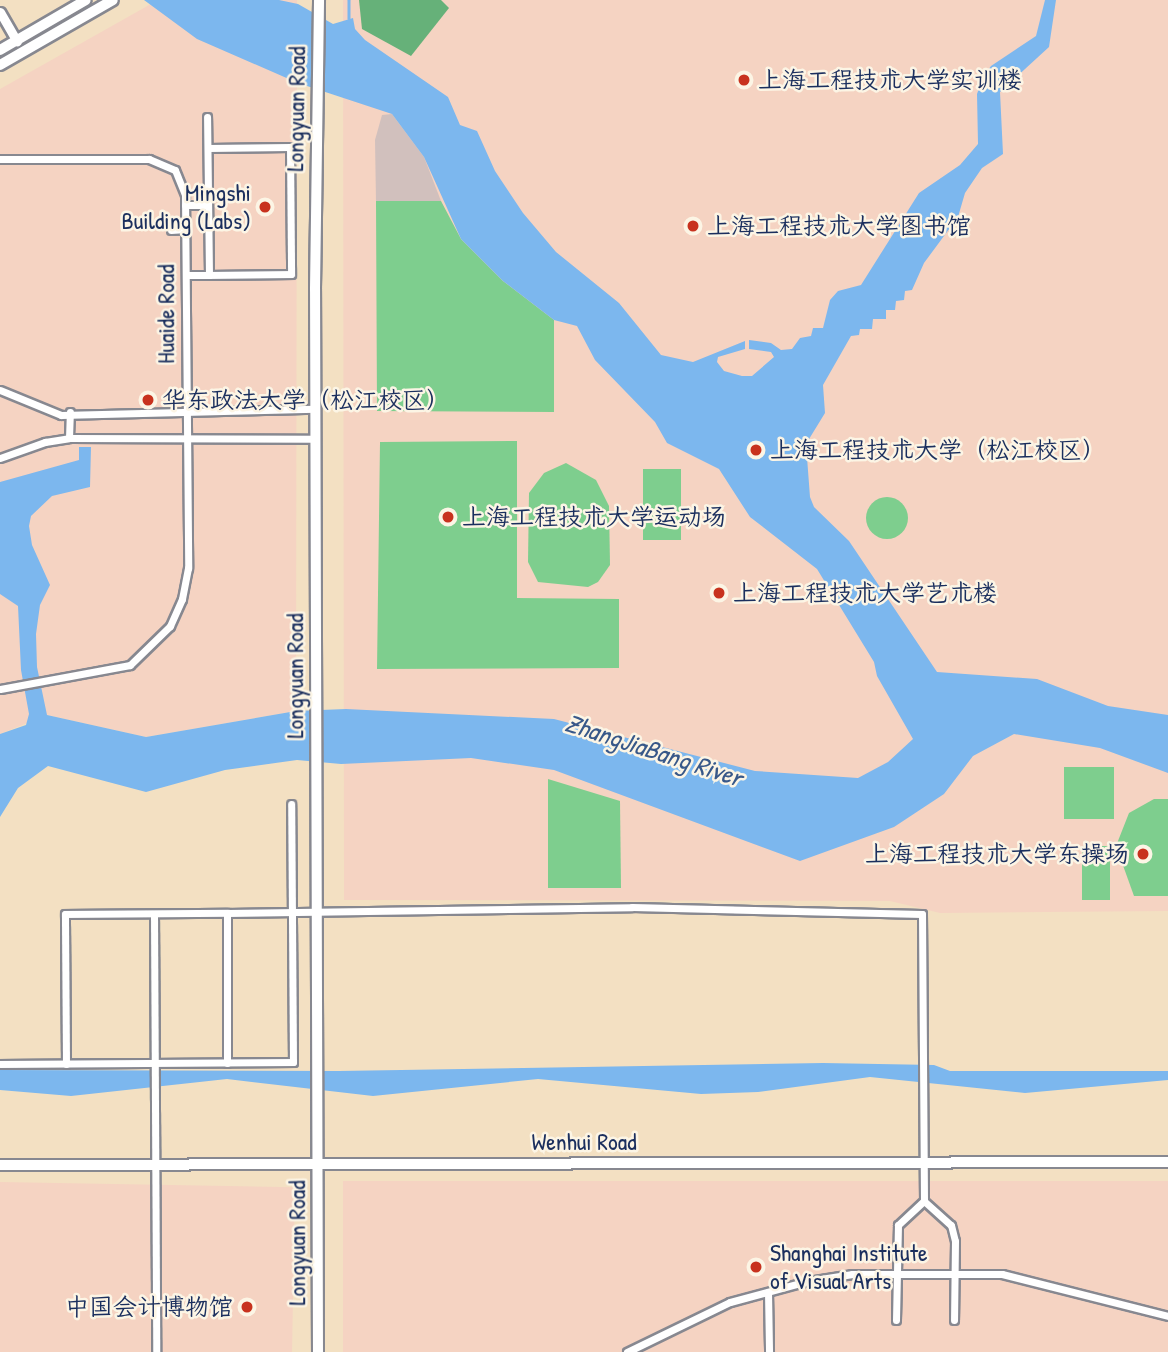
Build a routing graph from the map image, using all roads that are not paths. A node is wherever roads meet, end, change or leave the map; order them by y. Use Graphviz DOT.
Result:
graph roads {
  1 [pos="86,0"];
  2 [pos="113,0"];
  3 [pos="319,2"];
  4 [pos="0,12"];
  5 [pos="17,41"];
  6 [pos="0,50"];
  7 [pos="0,65"];
  8 [pos="207,117"];
  9 [pos="208,148"];
  10 [pos="0,159"];
  11 [pos="186,205"];
  12 [pos="208,205"];
  13 [pos="186,229"];
  14 [pos="171,230"];
  15 [pos="186,275"];
  16 [pos="209,275"];
  17 [pos="0,390"];
  18 [pos="186,409"];
  19 [pos="315,410"];
  20 [pos="69,412"];
  21 [pos="69,438"];
  22 [pos="186,439"];
  23 [pos="315,439"];
  24 [pos="0,458"];
  25 [pos="0,689"];
  26 [pos="292,804"];
  27 [pos="317,911"];
  28 [pos="292,912"];
  29 [pos="227,913"];
  30 [pos="155,914"];
  31 [pos="155,1063"];
  32 [pos="227,1063"];
  33 [pos="0,1064"];
  34 [pos="66,1064"];
  35 [pos="922,1162"];
  36 [pos="1168,1163"];
  37 [pos="156,1164"];
  38 [pos="317,1164"];
  39 [pos="0,1165"];
  40 [pos="924,1201"];
  41 [pos="894,1272"];
  42 [pos="954,1272"];
  43 [pos="768,1292"];
  44 [pos="1168,1316"];
  45 [pos="895,1320"];
  46 [pos="954,1320"];
  47 [pos="156,1352"];
  48 [pos="318,1352"];
  49 [pos="626,1352"];
  50 [pos="769,1352"];
  1 -- 5 [label="main road"];
  2 -- 7 [label="main road"];
  3 -- 19 [label="main road, Longyuan Road"];
  4 -- 5 [label="street"];
  5 -- 6 [label="main road"];
  8 -- 9 [label="street"];
  9 -- 12 [label="street"];
  9 -- 16 [label="street"];
  10 -- 11 [label="street, Huaide Road"];
  11 -- 12 [label="street"];
  11 -- 13 [label="street, Huaide Road"];
  12 -- 16 [label="street"];
  13 -- 14 [label="street"];
  13 -- 15 [label="street, Huaide Road"];
  15 -- 16 [label="street"];
  15 -- 18 [label="street, Huaide Road"];
  17 -- 20 [label="street"];
  18 -- 19 [label="street"];
  18 -- 20 [label="street"];
  18 -- 22 [label="street, Huaide Road"];
  19 -- 23 [label="main road, Longyuan Road"];
  20 -- 21 [label="street"];
  21 -- 22 [label="street"];
  21 -- 24 [label="street"];
  22 -- 23 [label="street"];
  22 -- 25 [label="street, Huaide Road"];
  23 -- 27 [label="main road, Longyuan Road"];
  26 -- 28 [label="street"];
  27 -- 28 [label="street"];
  27 -- 35 [label="street"];
  27 -- 38 [label="main road, Longyuan Road"];
  28 -- 29 [label="street"];
  28 -- 32 [label="street"];
  29 -- 30 [label="street"];
  29 -- 32 [label="street"];
  30 -- 31 [label="street"];
  30 -- 34 [label="street"];
  31 -- 32 [label="street"];
  31 -- 34 [label="street"];
  31 -- 37 [label="street"];
  33 -- 34 [label="street"];
  35 -- 36 [label="main road, Wenhui Road"];
  35 -- 38 [label="main road, Wenhui Road"];
  35 -- 40 [label="street"];
  37 -- 38 [label="main road, Wenhui Road"];
  37 -- 39 [label="main road, Wenhui Road"];
  37 -- 47 [label="street"];
  38 -- 48 [label="main road, Longyuan Road"];
  40 -- 41 [label="street"];
  40 -- 42 [label="street"];
  41 -- 42 [label="street"];
  41 -- 43 [label="street"];
  41 -- 45 [label="street"];
  42 -- 44 [label="street"];
  42 -- 46 [label="street"];
  43 -- 49 [label="street"];
  43 -- 50 [label="street"];
}
